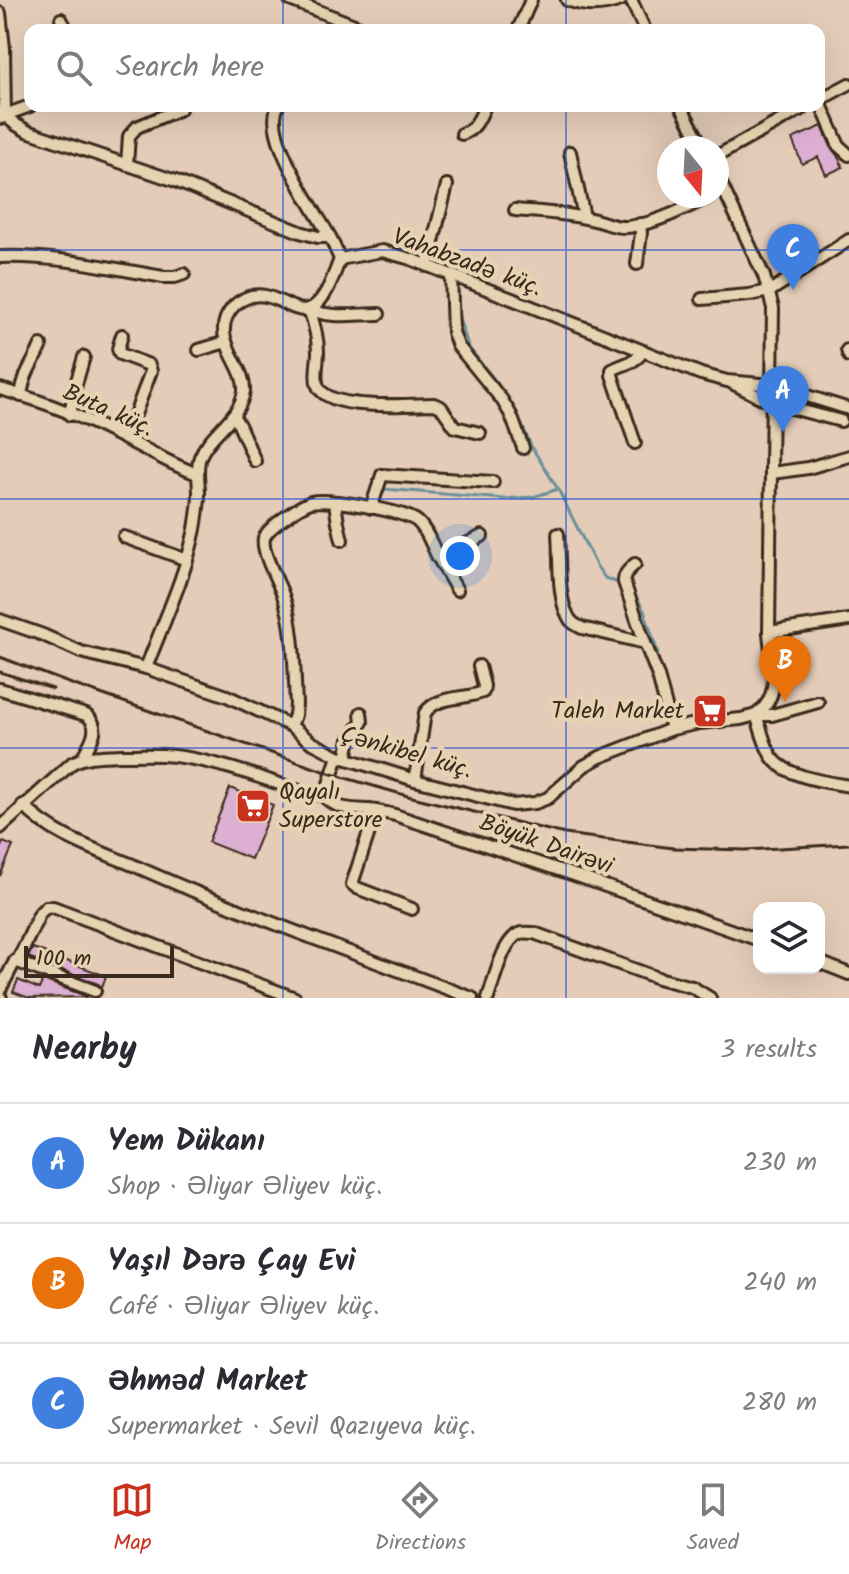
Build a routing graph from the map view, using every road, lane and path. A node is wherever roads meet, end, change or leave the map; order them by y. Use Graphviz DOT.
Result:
graph roads {
  1 [pos="290,0"];
  2 [pos="531,0"];
  3 [pos="567,0"];
  4 [pos="621,0"];
  5 [pos="631,0"];
  6 [pos="0,13"];
  7 [pos="352,24"];
  8 [pos="521,24"];
  9 [pos="642,24"];
  10 [pos="849,84"];
  11 [pos="825,97"];
  12 [pos="24,108"];
  13 [pos="171,112"];
  14 [pos="275,112"];
  15 [pos="482,112"];
  16 [pos="684,112"];
  17 [pos="796,112"];
  18 [pos="824,112"];
  19 [pos="2,115"];
  20 [pos="462,134"];
  21 [pos="697,136"];
  22 [pos="729,149"];
  23 [pos="570,152"];
  24 [pos="849,155"];
  25 [pos="127,165"];
  26 [pos="447,185"];
  27 [pos="684,208"];
  28 [pos="729,208"];
  29 [pos="515,210"];
  30 [pos="584,217"];
  31 [pos="640,224"];
  32 [pos="330,237"];
  33 [pos="849,240"];
  34 [pos="0,257"];
  35 [pos="340,259"];
  36 [pos="637,264"];
  37 [pos="427,266"];
  38 [pos="184,274"];
  39 [pos="451,275"];
  40 [pos="770,291"];
  41 [pos="702,299"];
  42 [pos="309,309"];
  43 [pos="379,314"];
  44 [pos="122,335"];
  45 [pos="226,342"];
  46 [pos="41,345"];
  47 [pos="199,350"];
  48 [pos="642,352"];
  49 [pos="84,357"];
  50 [pos="727,381"];
  51 [pos="772,385"];
  52 [pos="0,389"];
  53 [pos="21,396"];
  54 [pos="772,403"];
  55 [pos="849,409"];
  56 [pos="70,415"];
  57 [pos="233,415"];
  58 [pos="841,421"];
  59 [pos="480,433"];
  60 [pos="126,439"];
  61 [pos="635,443"];
  62 [pos="523,448"];
  63 [pos="849,456"];
  64 [pos="255,461"];
  65 [pos="772,473"];
  66 [pos="198,474"];
  67 [pos="493,482"];
  68 [pos="335,503"];
  69 [pos="371,508"];
  70 [pos="558,534"];
  71 [pos="482,536"];
  72 [pos="124,537"];
  73 [pos="342,540"];
  74 [pos="438,558"];
  75 [pos="187,560"];
  76 [pos="635,564"];
  77 [pos="457,590"];
  78 [pos="0,620"];
  79 [pos="849,620"];
  80 [pos="769,632"];
  81 [pos="645,643"];
  82 [pos="479,666"];
  83 [pos="146,668"];
  84 [pos="0,689"];
  85 [pos="818,702"];
  86 [pos="361,713"];
  87 [pos="756,715"];
  88 [pos="291,726"];
  89 [pos="672,729"];
  90 [pos="83,757"];
  91 [pos="342,757"];
  92 [pos="415,780"];
  93 [pos="849,786"];
  94 [pos="322,794"];
  95 [pos="23,805"];
  96 [pos="376,811"];
  97 [pos="0,828"];
  98 [pos="412,909"];
  99 [pos="753,938"];
  100 [pos="15,961"];
  101 [pos="825,964"];
  102 [pos="849,974"];
  103 [pos="0,990"];
  104 [pos="95,991"];
  105 [pos="295,998"];
  106 [pos="472,998"];
  107 [pos="488,998"];
  108 [pos="710,998"];
  1 -- 7 [label="street"];
  2 -- 8 [label="street"];
  3 -- 4 [label="street"];
  5 -- 9 [label="street"];
  6 -- 19 [label="street"];
  10 -- 11 [label="street"];
  12 -- 19 [label="street"];
  13 -- 25 [label="street"];
  14 -- 32 [label="street"];
  15 -- 20 [label="street"];
  16 -- 21 [label="street"];
  17 -- 22 [label="street"];
  18 -- 24 [label="street"];
  19 -- 25 [label="street"];
  23 -- 30 [label="street"];
  25 -- 32 [label="street"];
  26 -- 37 [label="street"];
  27 -- 31 [label="street"];
  28 -- 40 [label="street"];
  29 -- 30 [label="street"];
  30 -- 31 [label="street"];
  31 -- 36 [label="street"];
  32 -- 35 [label="street"];
  33 -- 40 [label="street"];
  34 -- 38 [label="street"];
  35 -- 37 [label="street, Vahabzadə küç."];
  35 -- 42 [label="street"];
  37 -- 39 [label="street, Vahabzadə küç."];
  39 -- 48 [label="street, Vahabzadə küç."];
  39 -- 62 [label="street"];
  40 -- 41 [label="street"];
  40 -- 51 [label="street"];
  42 -- 43 [label="street"];
  42 -- 45 [label="street"];
  42 -- 59 [label="street"];
  44 -- 60 [label="street"];
  45 -- 47 [label="street"];
  45 -- 57 [label="street"];
  46 -- 53 [label="street"];
  48 -- 50 [label="street, Vahabzadə küç."];
  48 -- 61 [label="street"];
  49 -- 56 [label="street"];
  50 -- 51 [label="street, Vahabzadə küç."];
  50 -- 54 [label="street"];
  51 -- 54 [label="street"];
  51 -- 55 [label="street, Vahabzadə küç."];
  52 -- 53 [label="street, Buta küç."];
  53 -- 56 [label="street, Buta küç."];
  54 -- 58 [label="street"];
  54 -- 65 [label="street"];
  56 -- 60 [label="street, Buta küç."];
  57 -- 64 [label="street"];
  57 -- 66 [label="street"];
  60 -- 66 [label="street, Buta küç."];
  63 -- 65 [label="street"];
  65 -- 80 [label="street"];
  66 -- 75 [label="street"];
  67 -- 69 [label="street"];
  68 -- 69 [label="street"];
  68 -- 73 [label="street"];
  68 -- 88 [label="street"];
  69 -- 74 [label="street"];
  70 -- 81 [label="street"];
  71 -- 74 [label="street"];
  72 -- 75 [label="street"];
  74 -- 77 [label="street"];
  75 -- 83 [label="street"];
  76 -- 81 [label="street"];
  78 -- 83 [label="street, Çənkibel küç."];
  79 -- 80 [label="street"];
  80 -- 87 [label="street"];
  81 -- 89 [label="street"];
  82 -- 92 [label="street"];
  83 -- 88 [label="street, Çənkibel küç."];
  84 -- 90 [label="street"];
  85 -- 87 [label="street, Çənkibel küç."];
  86 -- 91 [label="street"];
  87 -- 89 [label="street, Çənkibel küç."];
  87 -- 93 [label="street"];
  88 -- 91 [label="street, Çənkibel küç."];
  89 -- 92 [label="street, Çənkibel küç."];
  90 -- 94 [label="street, Böyük Dairəvi"];
  90 -- 95 [label="street"];
  91 -- 92 [label="street, Çənkibel küç."];
  91 -- 94 [label="street"];
  94 -- 96 [label="street, Böyük Dairəvi"];
  95 -- 97 [label="street"];
  95 -- 106 [label="street"];
  96 -- 98 [label="street"];
  96 -- 99 [label="street, Böyük Dairəvi"];
  100 -- 103 [label="street"];
  100 -- 104 [label="street"];
  100 -- 105 [label="street"];
  101 -- 102 [label="street"];
  107 -- 108 [label="street"];
}
